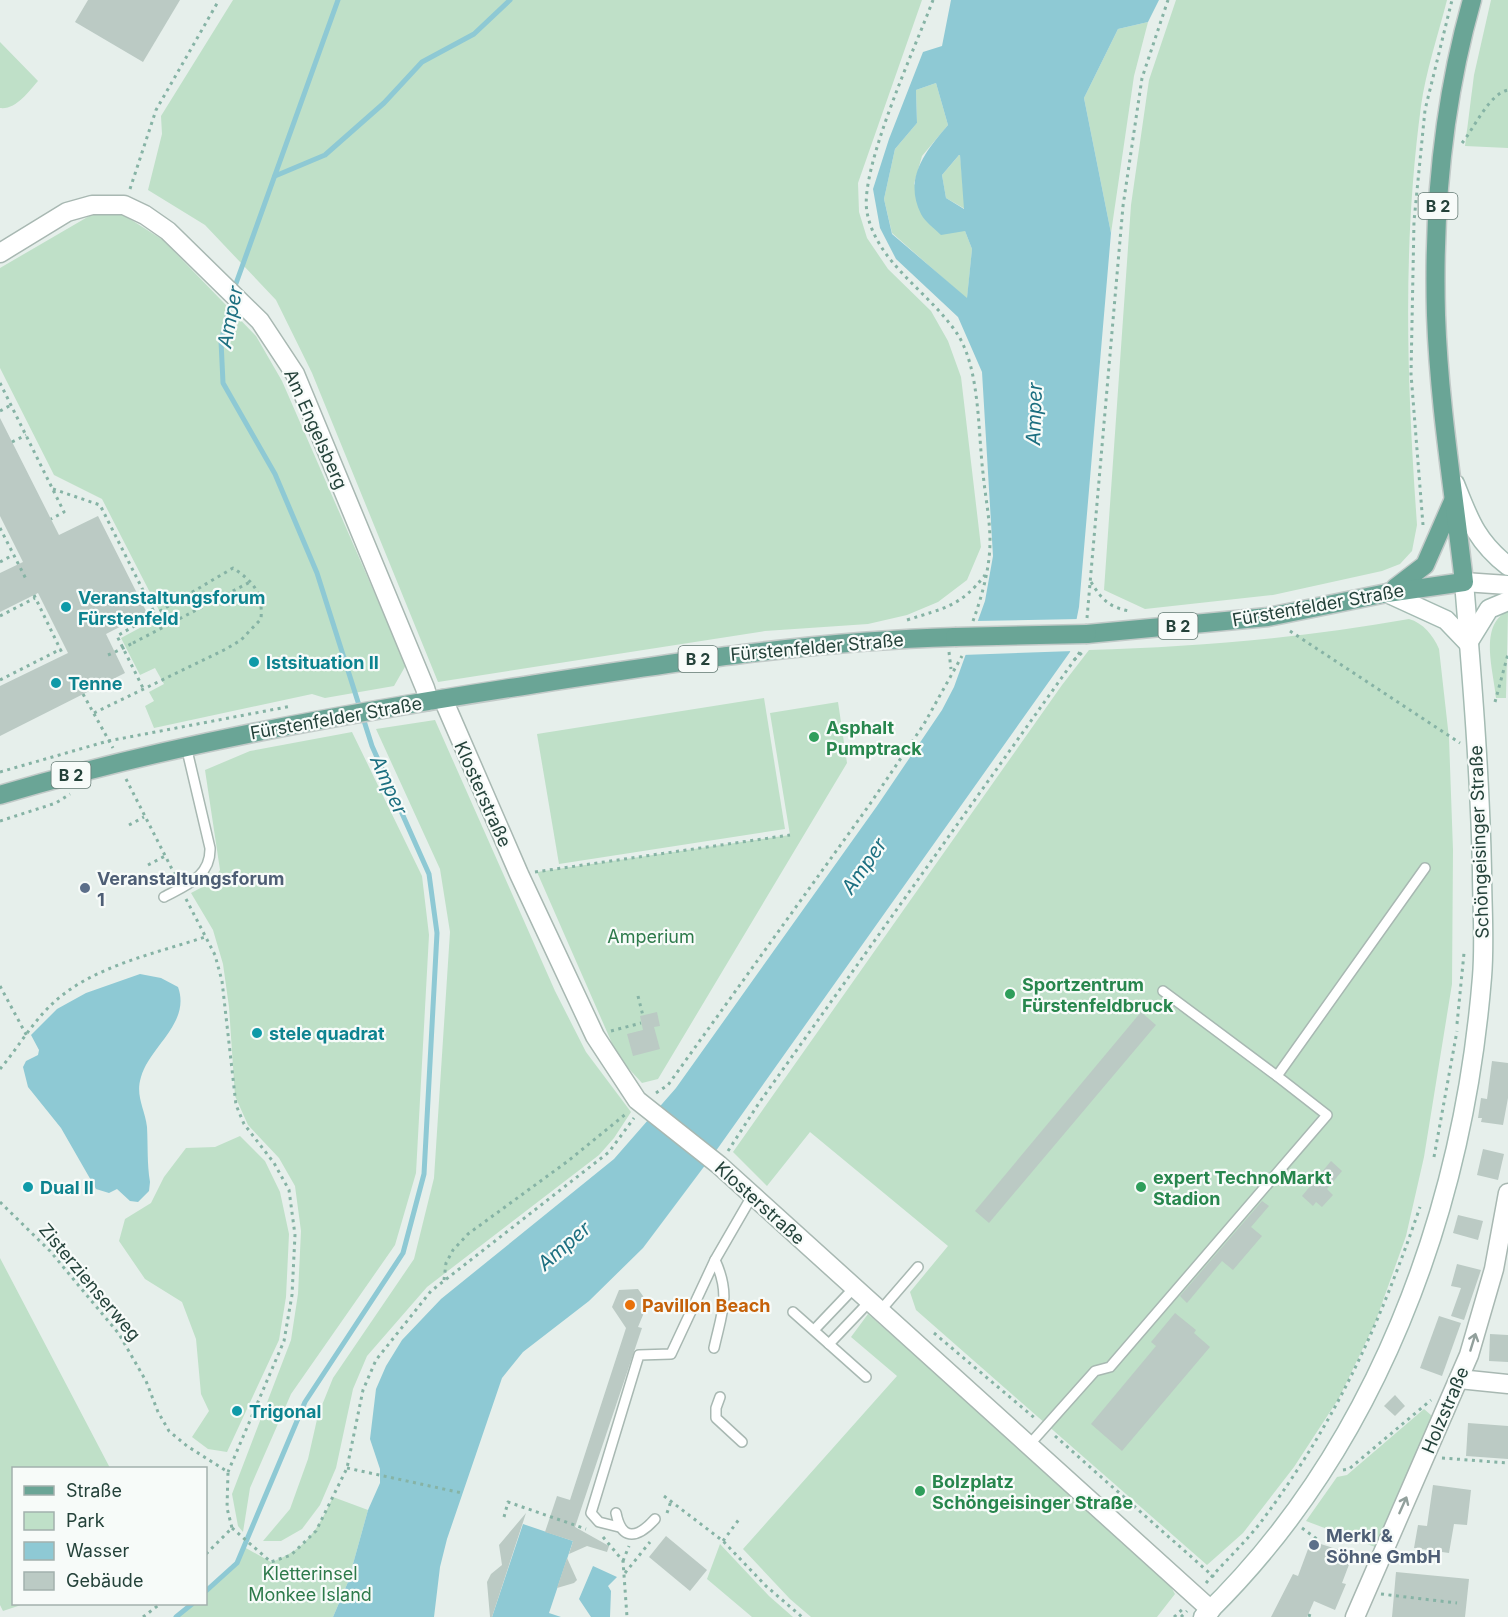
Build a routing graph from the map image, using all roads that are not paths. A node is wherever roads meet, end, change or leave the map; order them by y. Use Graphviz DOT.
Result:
graph roads {
  1 [pos="1472,0"];
  2 [pos="0,253"];
  3 [pos="1450,474"];
  4 [pos="1454,500"];
  5 [pos="1508,566"];
  6 [pos="1464,582"];
  7 [pos="1508,585"];
  8 [pos="1387,593"];
  9 [pos="1508,601"];
  10 [pos="1468,643"];
  11 [pos="436,700"];
  12 [pos="186,746"];
  13 [pos="0,795"];
  14 [pos="1425,868"];
  15 [pos="164,897"];
  16 [pos="1163,991"];
  17 [pos="1277,1076"];
  18 [pos="1508,1193"];
  19 [pos="752,1196"];
  20 [pos="716,1260"];
  21 [pos="918,1267"];
  22 [pos="854,1288"];
  23 [pos="875,1307"];
  24 [pos="794,1312"];
  25 [pos="814,1330"];
  26 [pos="829,1344"];
  27 [pos="714,1348"];
  28 [pos="866,1377"];
  29 [pos="1459,1379"];
  30 [pos="1508,1384"];
  31 [pos="720,1397"];
  32 [pos="742,1442"];
  33 [pos="1029,1445"];
  34 [pos="616,1513"];
  35 [pos="655,1519"];
  36 [pos="619,1527"];
  37 [pos="1202,1605"];
  38 [pos="1355,1617"];
  1 -- 3 [label="main road, Schöngeisinger Straße / B 2"];
  2 -- 11 [label="street, Am Engelsberg"];
  3 -- 4 [label="main road, Schöngeisinger Straße / B 2"];
  3 -- 5 [label="street"];
  4 -- 6 [label="main road, Schöngeisinger Straße / B 2"];
  4 -- 8 [label="main road"];
  6 -- 7 [label="street"];
  6 -- 8 [label="main road, Fürstenfelder Straße"];
  6 -- 10 [label="street, Schöngeisinger Straße"];
  8 -- 10 [label="street"];
  8 -- 11 [label="main road, Fürstenfelder Straße / B 2, bridge"];
  9 -- 10 [label="street"];
  10 -- 37 [label="street, Schöngeisinger Straße"];
  11 -- 12 [label="main road, Fürstenfelder Straße / B 2"];
  11 -- 19 [label="street, Klosterstraße"];
  12 -- 13 [label="main road, Fürstenfelder Straße / B 2"];
  12 -- 15 [label="lane"];
  14 -- 17 [label="lane"];
  16 -- 17 [label="lane"];
  17 -- 33 [label="lane"];
  29 -- 18 [label="street, Holzstraße, one-way"];
  19 -- 20 [label="lane"];
  19 -- 22 [label="street, Klosterstraße"];
  20 -- 27 [label="lane"];
  20 -- 36 [label="lane"];
  21 -- 23 [label="lane"];
  22 -- 23 [label="street, Klosterstraße"];
  22 -- 25 [label="lane"];
  23 -- 26 [label="lane"];
  23 -- 33 [label="street, Klosterstraße"];
  24 -- 25 [label="lane"];
  25 -- 26 [label="lane"];
  26 -- 28 [label="lane"];
  29 -- 30 [label="street"];
  38 -- 29 [label="street, Holzstraße, one-way"];
  31 -- 32 [label="lane"];
  33 -- 37 [label="street, Klosterstraße"];
  34 -- 36 [label="lane"];
  35 -- 36 [label="lane"];
}
